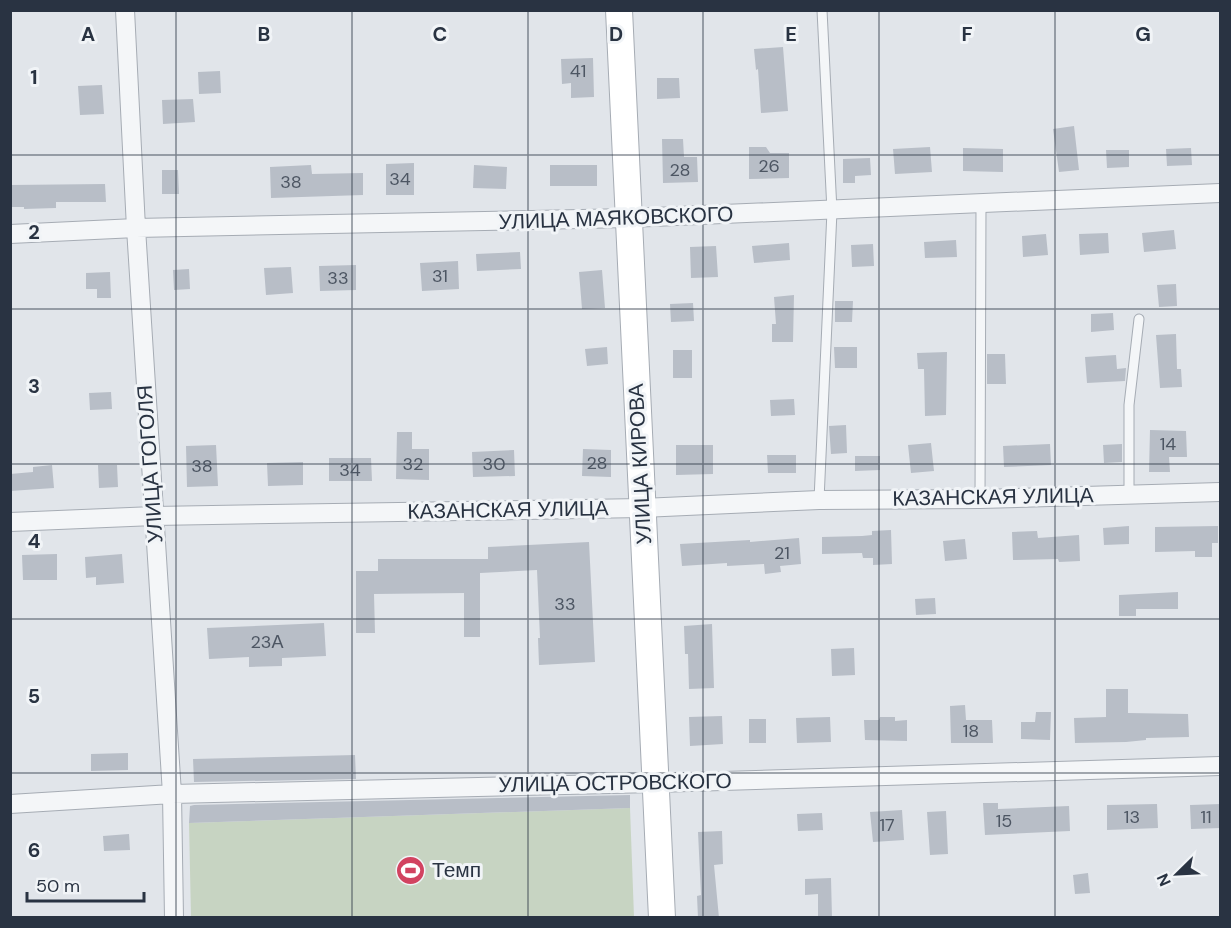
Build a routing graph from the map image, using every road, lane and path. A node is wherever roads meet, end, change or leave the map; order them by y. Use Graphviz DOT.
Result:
graph roads {
  1 [pos="125,10"];
  2 [pos="619,10"];
  3 [pos="822,10"];
  4 [pos="1221,193"];
  5 [pos="981,204"];
  6 [pos="832,211"];
  7 [pos="630,218"];
  8 [pos="136,228"];
  9 [pos="10,234"];
  10 [pos="1139,319"];
  11 [pos="1221,492"];
  12 [pos="1129,494"];
  13 [pos="980,499"];
  14 [pos="819,500"];
  15 [pos="642,508"];
  16 [pos="154,516"];
  17 [pos="10,522"];
  18 [pos="1221,766"];
  19 [pos="656,783"];
  20 [pos="172,794"];
  21 [pos="10,804"];
  22 [pos="174,918"];
  23 [pos="662,918"];
  1 -- 8 [label="street, УЛИЦА ГОГОЛЯ"];
  2 -- 7 [label="street, УЛИЦА КИРОВА"];
  3 -- 6 [label="lane"];
  4 -- 5 [label="street, УЛИЦА МАЯКОВСКОГО"];
  5 -- 6 [label="street, УЛИЦА МАЯКОВСКОГО"];
  5 -- 13 [label="lane"];
  6 -- 7 [label="street, УЛИЦА МАЯКОВСКОГО"];
  6 -- 14 [label="lane"];
  7 -- 8 [label="street, УЛИЦА МАЯКОВСКОГО"];
  7 -- 15 [label="street, УЛИЦА КИРОВА"];
  8 -- 9 [label="street, УЛИЦА МАЯКОВСКОГО"];
  8 -- 16 [label="street, УЛИЦА ГОГОЛЯ"];
  10 -- 12 [label="lane"];
  11 -- 12 [label="street, КАЗАНСКАЯ УЛИЦА"];
  12 -- 13 [label="street, КАЗАНСКАЯ УЛИЦА"];
  13 -- 14 [label="street, КАЗАНСКАЯ УЛИЦА"];
  14 -- 15 [label="street, КАЗАНСКАЯ УЛИЦА"];
  15 -- 16 [label="street, КАЗАНСКАЯ УЛИЦА"];
  15 -- 19 [label="street, УЛИЦА КИРОВА"];
  16 -- 17 [label="street, КАЗАНСКАЯ УЛИЦА"];
  16 -- 20 [label="street, УЛИЦА ГОГОЛЯ"];
  18 -- 19 [label="street, УЛИЦА ОСТРОВСКОГО"];
  19 -- 20 [label="street, УЛИЦА ОСТРОВСКОГО"];
  19 -- 23 [label="street, УЛИЦА КИРОВА"];
  20 -- 21 [label="street, УЛИЦА ОСТРОВСКОГО"];
  20 -- 22 [label="street, УЛИЦА ГОГОЛЯ"];
}
